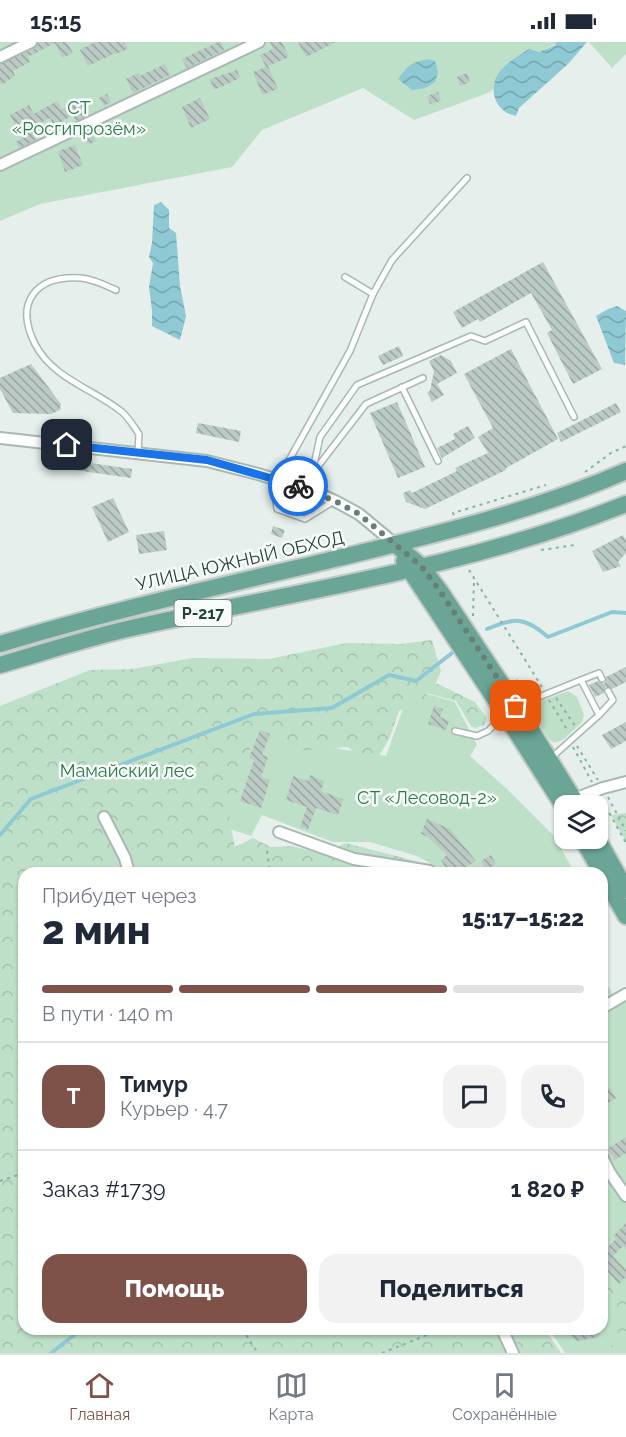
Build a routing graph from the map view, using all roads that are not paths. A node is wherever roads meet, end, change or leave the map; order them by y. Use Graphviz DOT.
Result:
graph roads {
  1 [pos="31,42"];
  2 [pos="259,42"];
  3 [pos="0,57"];
  4 [pos="0,165"];
  5 [pos="467,178"];
  6 [pos="345,277"];
  7 [pos="116,290"];
  8 [pos="373,294"];
  9 [pos="423,378"];
  10 [pos="402,387"];
  11 [pos="574,417"];
  12 [pos="0,438"];
  13 [pos="138,452"];
  14 [pos="438,461"];
  15 [pos="626,471"];
  16 [pos="312,474"];
  17 [pos="277,480"];
  18 [pos="308,489"];
  19 [pos="335,501"];
  20 [pos="626,504"];
  21 [pos="395,544"];
  22 [pos="414,568"];
  23 [pos="0,644"];
  24 [pos="0,665"];
  25 [pos="602,679"];
  26 [pos="581,680"];
  27 [pos="608,691"];
  28 [pos="511,710"];
  29 [pos="599,715"];
  30 [pos="455,731"];
  31 [pos="550,759"];
  32 [pos="626,782"];
  33 [pos="566,795"];
  34 [pos="568,795"];
  35 [pos="588,795"];
  36 [pos="104,817"];
  37 [pos="279,832"];
  38 [pos="588,849"];
  39 [pos="603,849"];
  40 [pos="127,867"];
  41 [pos="407,867"];
  42 [pos="598,867"];
  43 [pos="608,884"];
  44 [pos="626,890"];
  45 [pos="626,916"];
  46 [pos="626,994"];
  47 [pos="608,1004"];
  48 [pos="608,1171"];
  49 [pos="626,1196"];
  50 [pos="505,1335"];
  51 [pos="513,1353"];
  1 -- 3 [label="street"];
  2 -- 4 [label="street"];
  5 -- 8 [label="lane"];
  6 -- 8 [label="lane"];
  7 -- 13 [label="lane"];
  8 -- 17 [label="lane"];
  9 -- 10 [label="lane"];
  10 -- 14 [label="lane"];
  10 -- 16 [label="lane"];
  11 -- 16 [label="lane"];
  12 -- 13 [label="street"];
  13 -- 17 [label="street"];
  15 -- 21 [label="main road, УЛИЦА ЮЖНЫЙ ОБХОД / Р-217"];
  16 -- 18 [label="lane"];
  17 -- 18 [label="street"];
  17 -- 19 [label="lane"];
  18 -- 19 [label="street"];
  19 -- 21 [label="street"];
  20 -- 22 [label="main road, Р-217"];
  21 -- 22 [label="main road"];
  21 -- 23 [label="main road, УЛИЦА ЮЖНЫЙ ОБХОД / Р-217"];
  22 -- 24 [label="main road, Р-217"];
  22 -- 28 [label="main road"];
  25 -- 26 [label="lane"];
  26 -- 28 [label="lane"];
  26 -- 29 [label="lane"];
  27 -- 29 [label="lane"];
  28 -- 30 [label="lane"];
  28 -- 31 [label="main road"];
  28 -- 33 [label="main road"];
  29 -- 31 [label="lane"];
  31 -- 34 [label="main road"];
  32 -- 35 [label="street"];
  36 -- 40 [label="street"];
  37 -- 41 [label="street"];
  38 -- 42 [label="main road"];
  39 -- 44 [label="main road"];
  43 -- 45 [label="main road"];
  46 -- 47 [label="street"];
  48 -- 49 [label="street"];
  50 -- 51 [label="street"];
}
